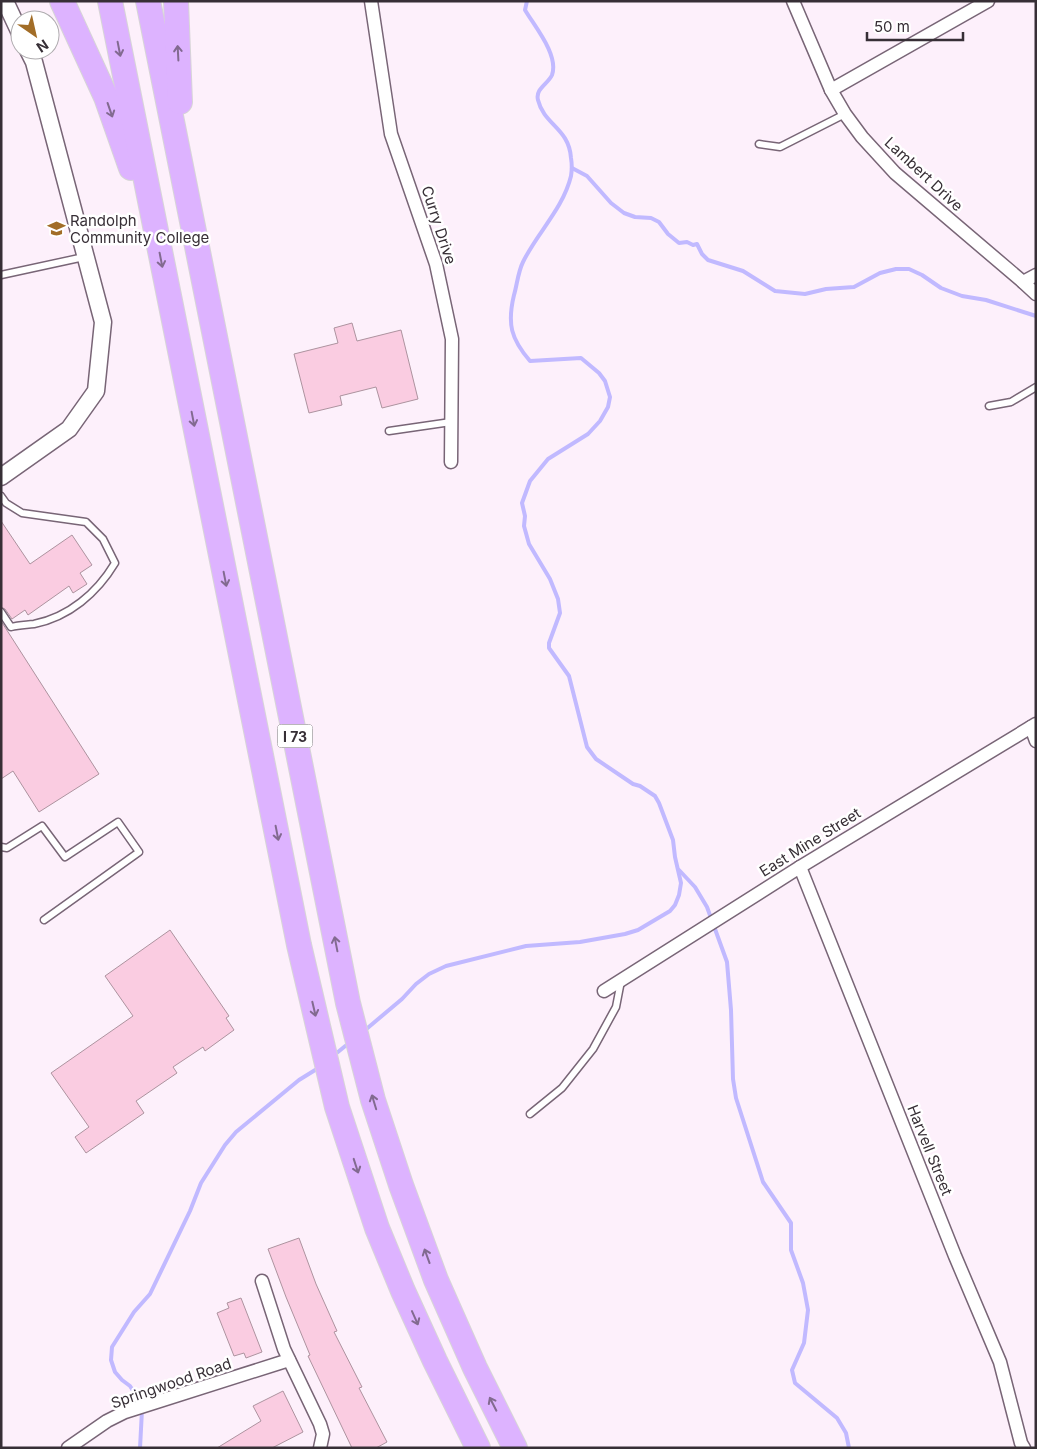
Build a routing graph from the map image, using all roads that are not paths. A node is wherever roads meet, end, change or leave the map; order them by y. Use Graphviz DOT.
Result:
graph roads {
  1 [pos="62,1"];
  2 [pos="110,1"];
  3 [pos="148,1"];
  4 [pos="176,1"];
  5 [pos="371,1"];
  6 [pos="793,1"];
  7 [pos="988,1"];
  8 [pos="33,60"];
  9 [pos="831,90"];
  10 [pos="845,114"];
  11 [pos="759,144"];
  12 [pos="182,172"];
  13 [pos="152,217"];
  14 [pos="86,256"];
  15 [pos="1,275"];
  16 [pos="1036,275"];
  17 [pos="1023,282"];
  18 [pos="1036,294"];
  19 [pos="1036,387"];
  20 [pos="989,406"];
  21 [pos="451,422"];
  22 [pos="389,431"];
  23 [pos="451,462"];
  24 [pos="1,477"];
  25 [pos="1,496"];
  26 [pos="1,612"];
  27 [pos="1033,726"];
  28 [pos="1036,740"];
  29 [pos="1,846"];
  30 [pos="800,867"];
  31 [pos="44,920"];
  32 [pos="621,980"];
  33 [pos="604,991"];
  34 [pos="530,1114"];
  35 [pos="262,1281"];
  36 [pos="290,1360"];
  37 [pos="68,1448"];
  38 [pos="320,1448"];
  39 [pos="478,1448"];
  40 [pos="514,1448"];
  41 [pos="1024,1448"];
  1 -- 13 [label="highway, one-way"];
  2 -- 13 [label="highway, I 73, one-way"];
  3 -- 12 [label="highway, I 73"];
  12 -- 4 [label="highway, one-way"];
  5 -- 21 [label="street, Curry Drive"];
  6 -- 9 [label="street, Lambert Drive"];
  7 -- 9 [label="street"];
  8 -- 14 [label="street"];
  9 -- 10 [label="street, Lambert Drive"];
  10 -- 11 [label="lane"];
  10 -- 17 [label="street, Lambert Drive"];
  40 -- 12 [label="highway, I 73, one-way"];
  13 -- 39 [label="highway, I 73, one-way"];
  14 -- 15 [label="lane"];
  14 -- 24 [label="street"];
  16 -- 17 [label="street"];
  17 -- 18 [label="street, Lambert Drive"];
  19 -- 20 [label="lane"];
  21 -- 22 [label="lane"];
  21 -- 23 [label="street, Curry Drive"];
  25 -- 26 [label="lane"];
  27 -- 28 [label="street"];
  27 -- 30 [label="street, East Mine Street"];
  29 -- 31 [label="lane"];
  30 -- 32 [label="street, East Mine Street"];
  30 -- 41 [label="street, Harvell Street"];
  32 -- 33 [label="street, East Mine Street"];
  32 -- 34 [label="lane"];
  35 -- 36 [label="street"];
  36 -- 37 [label="street, Springwood Road"];
  36 -- 38 [label="street"];
}
